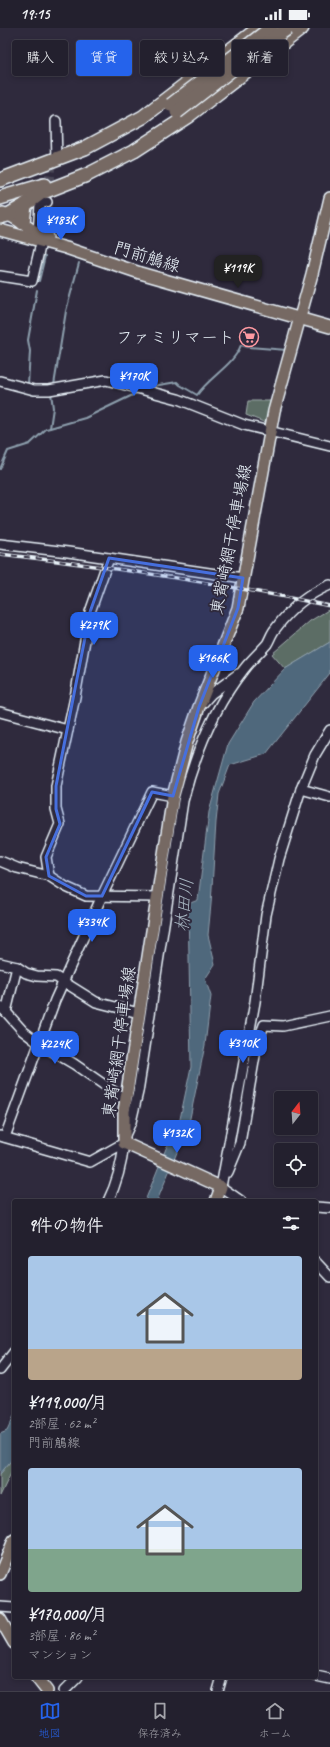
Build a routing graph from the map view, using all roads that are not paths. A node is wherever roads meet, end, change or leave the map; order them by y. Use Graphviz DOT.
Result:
graph roads {
  1 [pos="259,28"];
  2 [pos="271,28"];
  3 [pos="297,28"];
  4 [pos="242,37"];
  5 [pos="236,79"];
  6 [pos="177,107"];
  7 [pos="51,159"];
  8 [pos="0,171"];
  9 [pos="0,181"];
  10 [pos="0,198"];
  11 [pos="330,198"];
  12 [pos="47,200"];
  13 [pos="25,205"];
  14 [pos="3,215"];
  15 [pos="22,223"];
  16 [pos="41,232"];
  17 [pos="3,233"];
  18 [pos="42,250"];
  19 [pos="118,267"];
  20 [pos="140,273"];
  21 [pos="0,276"];
  22 [pos="300,319"];
  23 [pos="330,327"];
  24 [pos="0,381"];
  25 [pos="270,432"];
  26 [pos="330,446"];
  27 [pos="0,544"];
  28 [pos="109,558"];
  29 [pos="243,578"];
  30 [pos="330,585"];
  31 [pos="244,669"];
  32 [pos="199,707"];
  33 [pos="0,712"];
  34 [pos="68,730"];
  35 [pos="330,730"];
  36 [pos="301,789"];
  37 [pos="173,796"];
  38 [pos="330,797"];
  39 [pos="0,861"];
  40 [pos="49,876"];
  41 [pos="102,896"];
  42 [pos="157,897"];
  43 [pos="0,963"];
  44 [pos="17,967"];
  45 [pos="64,981"];
  46 [pos="3,1010"];
  47 [pos="138,1013"];
  48 [pos="330,1016"];
  49 [pos="40,1044"];
  50 [pos="126,1100"];
  51 [pos="2,1137"];
  52 [pos="124,1140"];
  53 [pos="222,1187"];
  54 [pos="109,1199"];
  55 [pos="217,1199"];
  56 [pos="238,1199"];
  57 [pos="318,1207"];
  58 [pos="330,1208"];
  59 [pos="318,1264"];
  60 [pos="330,1277"];
  61 [pos="12,1355"];
  62 [pos="0,1370"];
  63 [pos="12,1545"];
  64 [pos="0,1574"];
  65 [pos="0,1607"];
  66 [pos="12,1608"];
  67 [pos="0,1619"];
  68 [pos="12,1640"];
  69 [pos="318,1676"];
  70 [pos="38,1679"];
  71 [pos="76,1679"];
  72 [pos="221,1679"];
  73 [pos="330,1679"];
  74 [pos="47,1691"];
  75 [pos="64,1691"];
  76 [pos="218,1691"];
  1 -- 4 [label="highway"];
  2 -- 6 [label="highway, bridge"];
  3 -- 5 [label="highway"];
  3 -- 6 [label="highway, bridge"];
  4 -- 5 [label="highway"];
  4 -- 6 [label="highway"];
  5 -- 6 [label="highway"];
  6 -- 7 [label="highway"];
  6 -- 9 [label="highway"];
  6 -- 10 [label="highway"];
  6 -- 13 [label="highway"];
  7 -- 8 [label="highway"];
  7 -- 9 [label="highway"];
  11 -- 22 [label="main road, 東觜崎網干停車場線"];
  12 -- 16 [label="street"];
  13 -- 14 [label="highway"];
  13 -- 15 [label="highway"];
  14 -- 15 [label="main road"];
  15 -- 16 [label="main road"];
  16 -- 20 [label="main road"];
  17 -- 18 [label="main road"];
  17 -- 19 [label="main road, 門前鵤線"];
  18 -- 19 [label="main road"];
  18 -- 21 [label="street"];
  19 -- 20 [label="main road, 門前鵤線"];
  20 -- 22 [label="main road, 門前鵤線"];
  22 -- 23 [label="main road, 門前鵤線"];
  22 -- 25 [label="main road, 東觜崎網干停車場線"];
  24 -- 25 [label="street"];
  25 -- 26 [label="street"];
  25 -- 29 [label="main road, 東觜崎網干停車場線"];
  27 -- 28 [label="street"];
  28 -- 29 [label="street"];
  28 -- 34 [label="street"];
  29 -- 32 [label="main road, 東觜崎網干停車場線"];
  30 -- 31 [label="street"];
  31 -- 32 [label="street"];
  31 -- 52 [label="street"];
  32 -- 37 [label="main road, 東觜崎網干停車場線"];
  33 -- 34 [label="street"];
  34 -- 40 [label="street"];
  35 -- 36 [label="street"];
  36 -- 38 [label="street"];
  36 -- 53 [label="street"];
  37 -- 41 [label="street"];
  37 -- 42 [label="main road, 東觜崎網干停車場線"];
  39 -- 40 [label="street"];
  40 -- 41 [label="street"];
  41 -- 42 [label="street"];
  41 -- 45 [label="street"];
  42 -- 47 [label="main road, 東觜崎網干停車場線"];
  43 -- 44 [label="street"];
  44 -- 45 [label="street"];
  44 -- 46 [label="street"];
  45 -- 47 [label="street"];
  45 -- 49 [label="street"];
  46 -- 49 [label="street"];
  47 -- 50 [label="main road, 東觜崎網干停車場線"];
  48 -- 53 [label="street"];
  49 -- 50 [label="street"];
  49 -- 51 [label="street"];
  50 -- 52 [label="main road, 東觜崎網干停車場線"];
  51 -- 52 [label="street"];
  52 -- 53 [label="main road, 東觜崎網干停車場線"];
  52 -- 54 [label="street"];
  53 -- 55 [label="main road"];
  53 -- 56 [label="street"];
  57 -- 58 [label="street"];
  59 -- 60 [label="street"];
  61 -- 62 [label="street"];
  63 -- 64 [label="main road"];
  65 -- 66 [label="street"];
  67 -- 68 [label="main road"];
  69 -- 73 [label="street"];
  70 -- 74 [label="main road"];
  71 -- 75 [label="street"];
  72 -- 76 [label="street"];
}
